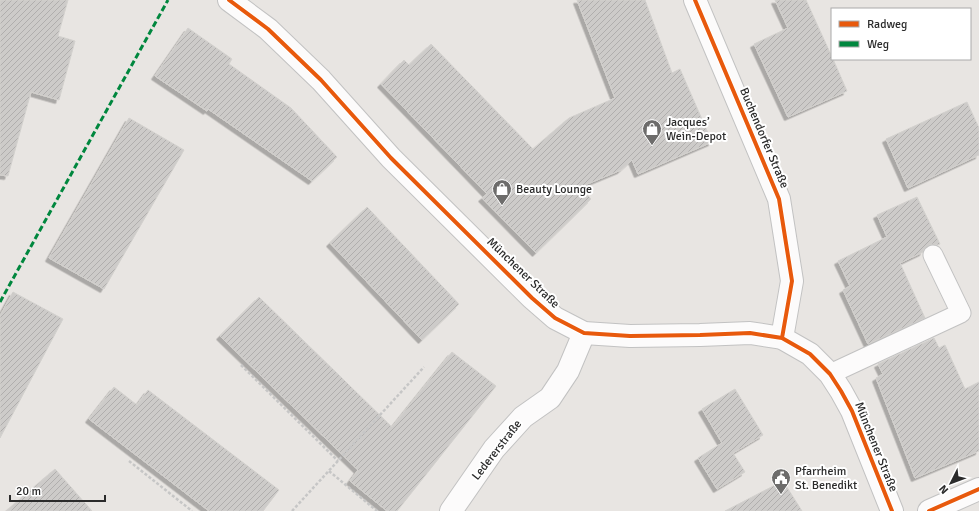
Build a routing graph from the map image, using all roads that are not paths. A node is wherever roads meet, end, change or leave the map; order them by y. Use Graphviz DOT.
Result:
graph roads {
  1 [pos="229,0"];
  2 [pos="695,0"];
  3 [pos="932,255"];
  4 [pos="584,333"];
  5 [pos="782,338"];
  6 [pos="830,374"];
  7 [pos="979,489"];
  8 [pos="452,511"];
  9 [pos="892,511"];
  10 [pos="929,511"];
  1 -- 4 [label="main road, Münchener Straße"];
  2 -- 5 [label="main road, Buchendorfer Straße"];
  3 -- 6 [label="lane"];
  4 -- 5 [label="main road, Münchener Straße"];
  4 -- 8 [label="main road, Ledererstraße"];
  5 -- 6 [label="main road, Münchener Straße"];
  6 -- 9 [label="main road, Münchener Straße"];
  7 -- 10 [label="main road"];
}
